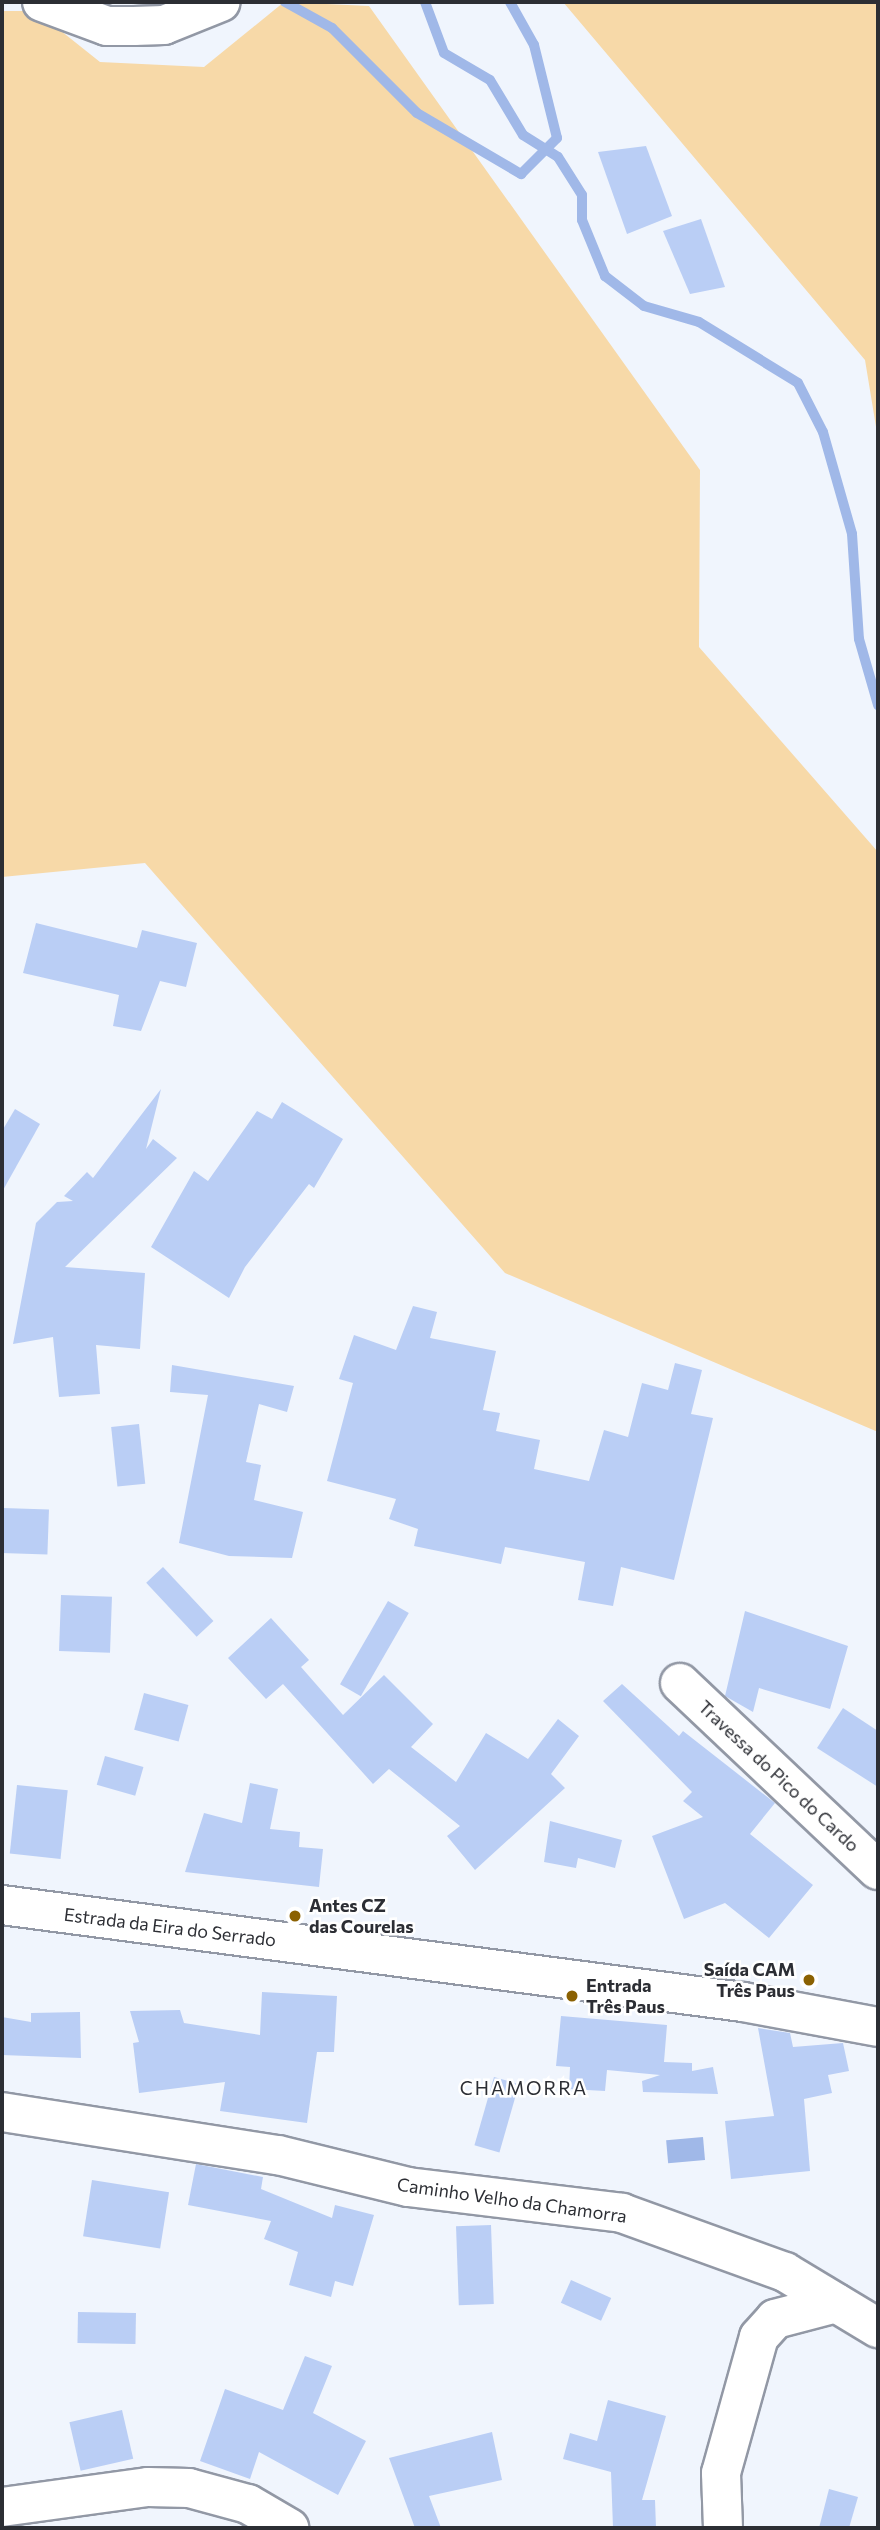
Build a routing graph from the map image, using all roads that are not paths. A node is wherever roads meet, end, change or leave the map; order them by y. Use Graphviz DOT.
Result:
graph roads {
  1 [pos="42,2"];
  2 [pos="221,2"];
  3 [pos="680,1683"];
  4 [pos="878,1870"];
  5 [pos="2,1905"];
  6 [pos="878,2023"];
  7 [pos="2,2112"];
  8 [pos="836,2303"];
  9 [pos="878,2328"];
  10 [pos="2,2507"];
  11 [pos="289,2528"];
  12 [pos="723,2528"];
  1 -- 2 [label="street"];
  3 -- 4 [label="street, Travessa do Pico do Cardo"];
  5 -- 6 [label="street, Estrada da Eira do Serrado"];
  7 -- 8 [label="street, Caminho Velho da Chamorra"];
  8 -- 9 [label="street, Caminho Velho da Chamorra"];
  8 -- 12 [label="street"];
  10 -- 11 [label="street"];
}
